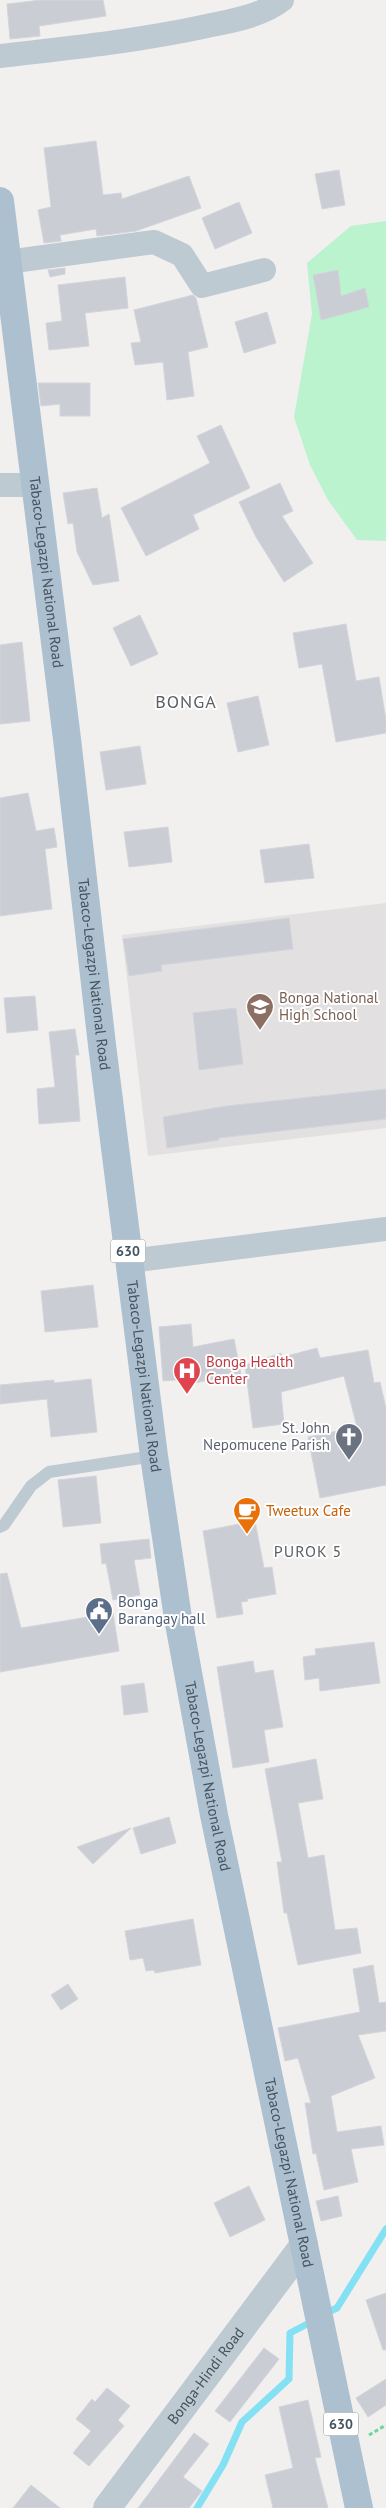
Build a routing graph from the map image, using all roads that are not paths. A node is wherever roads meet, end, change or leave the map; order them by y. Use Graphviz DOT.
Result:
graph roads {
  1 [pos="282,0"];
  2 [pos="0,56"];
  3 [pos="0,201"];
  4 [pos="7,262"];
  5 [pos="264,270"];
  6 [pos="0,485"];
  7 [pos="34,485"];
  8 [pos="386,1229"];
  9 [pos="130,1261"];
  10 [pos="154,1456"];
  11 [pos="0,1527"];
  12 [pos="304,2244"];
  13 [pos="107,2508"];
  14 [pos="359,2508"];
  1 -- 2 [label="street"];
  3 -- 4 [label="main road, Tabaco-Legazpi National Road / 630"];
  4 -- 5 [label="street"];
  4 -- 7 [label="main road, Tabaco-Legazpi National Road / 630"];
  6 -- 7 [label="street"];
  7 -- 9 [label="main road, Tabaco-Legazpi National Road / 630"];
  8 -- 9 [label="street"];
  9 -- 10 [label="main road, Tabaco-Legazpi National Road / 630"];
  10 -- 11 [label="lane"];
  10 -- 12 [label="main road, Tabaco-Legazpi National Road / 630"];
  12 -- 13 [label="street, Bonga-Hindi Road"];
  12 -- 14 [label="main road, Tabaco-Legazpi National Road / 630"];
}
